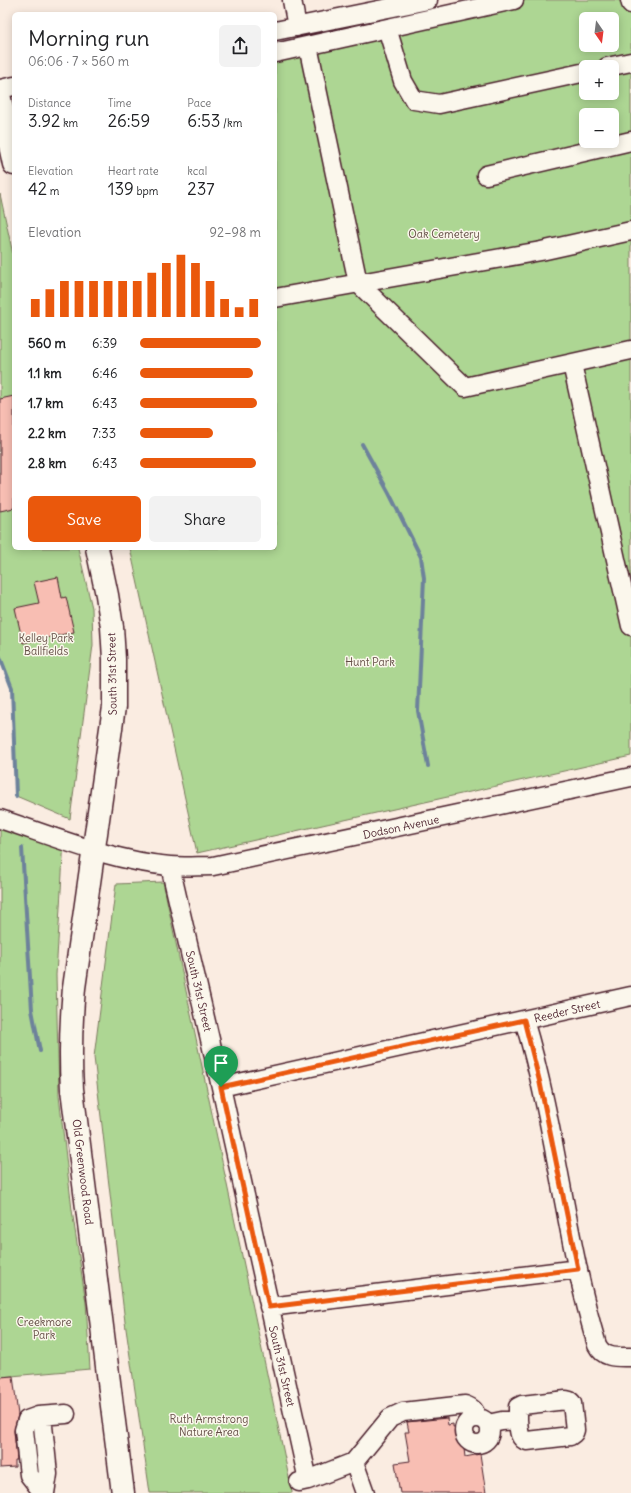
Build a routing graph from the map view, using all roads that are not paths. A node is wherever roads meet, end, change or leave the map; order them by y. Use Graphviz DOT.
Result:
graph roads {
  1 [pos="292,0"];
  2 [pos="428,0"];
  3 [pos="514,0"];
  4 [pos="630,0"];
  5 [pos="631,4"];
  6 [pos="297,27"];
  7 [pos="388,28"];
  8 [pos="277,32"];
  9 [pos="308,46"];
  10 [pos="277,53"];
  11 [pos="631,62"];
  12 [pos="619,64"];
  13 [pos="579,74"];
  14 [pos="12,86"];
  15 [pos="0,89"];
  16 [pos="0,99"];
  17 [pos="631,141"];
  18 [pos="12,155"];
  19 [pos="486,175"];
  20 [pos="631,230"];
  21 [pos="358,284"];
  22 [pos="277,298"];
  23 [pos="631,350"];
  24 [pos="572,364"];
  25 [pos="97,550"];
  26 [pos="626,580"];
  27 [pos="631,626"];
  28 [pos="631,777"];
  29 [pos="0,819"];
  30 [pos="94,850"];
  31 [pos="170,866"];
  32 [pos="631,996"];
  33 [pos="524,1020"];
  34 [pos="221,1087"];
  35 [pos="578,1269"];
  36 [pos="269,1307"];
  37 [pos="631,1357"];
  38 [pos="66,1414"];
  39 [pos="518,1420"];
  40 [pos="354,1462"];
  41 [pos="121,1492"];
  42 [pos="44,1493"];
  43 [pos="365,1493"];
  1 -- 6 [label="street"];
  2 -- 6 [label="street"];
  3 -- 7 [label="street"];
  4 -- 5 [label="street"];
  6 -- 8 [label="street"];
  7 -- 9 [label="street"];
  7 -- 13 [label="street"];
  9 -- 10 [label="street"];
  9 -- 21 [label="street"];
  11 -- 12 [label="street"];
  14 -- 15 [label="street"];
  16 -- 18 [label="main road"];
  17 -- 19 [label="street"];
  20 -- 21 [label="street"];
  21 -- 22 [label="street"];
  21 -- 24 [label="street"];
  23 -- 24 [label="street"];
  24 -- 26 [label="street"];
  25 -- 30 [label="main road, South 31st Street"];
  26 -- 27 [label="street"];
  28 -- 31 [label="street, Dodson Avenue"];
  29 -- 30 [label="street"];
  30 -- 31 [label="street"];
  30 -- 41 [label="main road, Old Greenwood Road"];
  31 -- 34 [label="street, South 31st Street"];
  32 -- 33 [label="street, Reeder Street"];
  33 -- 34 [label="street, Reeder Street"];
  33 -- 35 [label="street"];
  34 -- 36 [label="street, South 31st Street"];
  35 -- 36 [label="street"];
  35 -- 37 [label="street"];
  36 -- 40 [label="street, South 31st Street"];
  38 -- 42 [label="street"];
  39 -- 40 [label="street"];
  40 -- 43 [label="street"];
}
